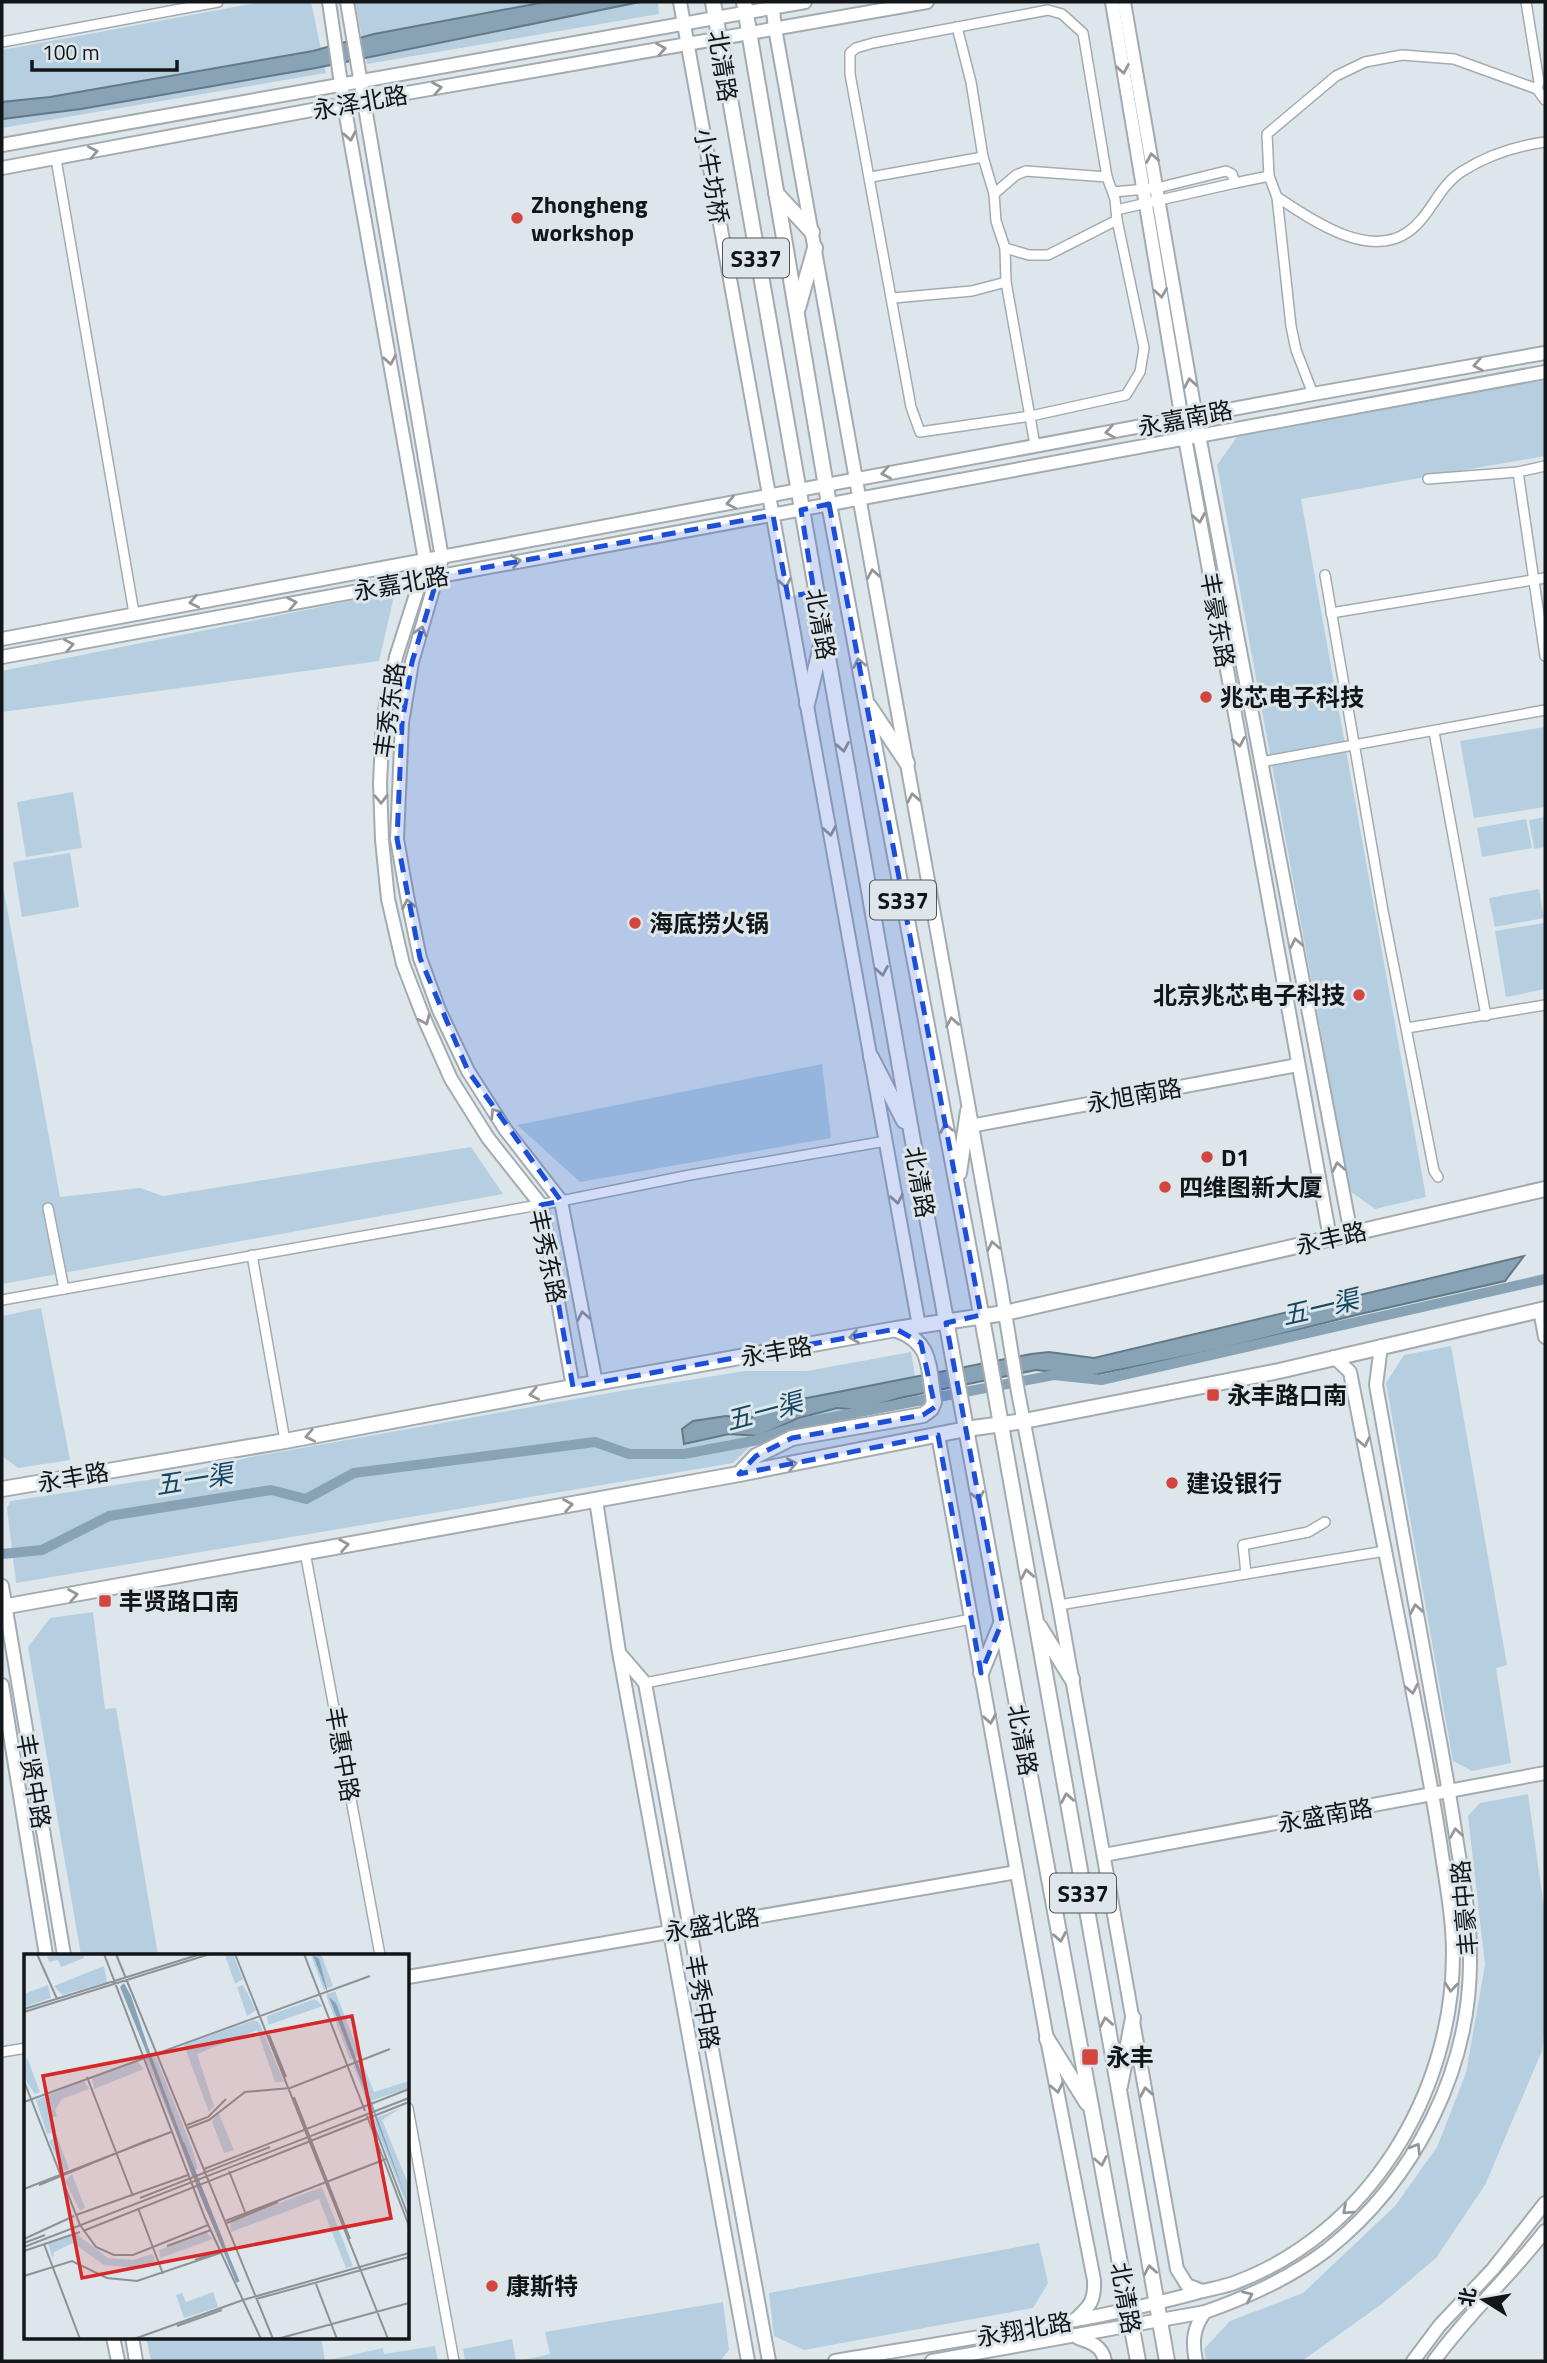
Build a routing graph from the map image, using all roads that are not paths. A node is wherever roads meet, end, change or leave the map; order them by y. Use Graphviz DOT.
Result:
graph roads {
  1 [pos="218,2"];
  2 [pos="346,2"];
  3 [pos="805,2"];
  4 [pos="927,2"];
  5 [pos="1112,2"];
  6 [pos="1124,2"];
  7 [pos="1526,2"];
  8 [pos="329,3"];
  9 [pos="773,5"];
  10 [pos="744,7"];
  11 [pos="714,8"];
  12 [pos="682,12"];
  13 [pos="957,27"];
  14 [pos="775,28"];
  15 [pos="748,33"];
  16 [pos="719,38"];
  17 [pos="2,42"];
  18 [pos="688,44"];
  19 [pos="359,80"];
  20 [pos="342,83"];
  21 [pos="1537,89"];
  22 [pos="1545,100"];
  23 [pos="363,102"];
  24 [pos="344,104"];
  25 [pos="1545,142"];
  26 [pos="2,145"];
  27 [pos="983,157"];
  28 [pos="56,159"];
  29 [pos="2,168"];
  30 [pos="1269,176"];
  31 [pos="871,177"];
  32 [pos="1107,177"];
  33 [pos="1235,183"];
  34 [pos="1113,192"];
  35 [pos="776,193"];
  36 [pos="993,194"];
  37 [pos="1151,195"];
  38 [pos="1277,197"];
  39 [pos="1116,215"];
  40 [pos="812,232"];
  41 [pos="815,248"];
  42 [pos="1005,248"];
  43 [pos="1006,282"];
  44 [pos="893,298"];
  45 [pos="796,313"];
  46 [pos="1545,353"];
  47 [pos="1545,372"];
  48 [pos="1313,394"];
  49 [pos="1031,416"];
  50 [pos="1196,416"];
  51 [pos="1182,419"];
  52 [pos="1199,435"];
  53 [pos="1185,438"];
  54 [pos="1035,445"];
  55 [pos="1545,466"];
  56 [pos="1518,472"];
  57 [pos="856,479"];
  58 [pos="1428,479"];
  59 [pos="826,485"];
  60 [pos="798,490"];
  61 [pos="770,496"];
  62 [pos="860,499"];
  63 [pos="829,504"];
  64 [pos="801,510"];
  65 [pos="774,515"];
  66 [pos="442,558"];
  67 [pos="425,560"];
  68 [pos="1325,575"];
  69 [pos="438,576"];
  70 [pos="421,579"];
  71 [pos="1540,579"];
  72 [pos="134,613"];
  73 [pos="1331,613"];
  74 [pos="823,638"];
  75 [pos="2,639"];
  76 [pos="1545,656"];
  77 [pos="2,657"];
  78 [pos="866,701"];
  79 [pos="807,704"];
  80 [pos="1545,710"];
  81 [pos="1434,732"];
  82 [pos="1354,746"];
  83 [pos="1261,762"];
  84 [pos="907,763"];
  85 [pos="1545,1005"];
  86 [pos="1486,1016"];
  87 [pos="1407,1028"];
  88 [pos="871,1058"];
  89 [pos="1297,1065"];
  90 [pos="968,1111"];
  91 [pos="970,1126"];
  92 [pos="912,1136"];
  93 [pos="886,1141"];
  94 [pos="1438,1177"];
  95 [pos="957,1185"];
  96 [pos="1545,1189"];
  97 [pos="561,1201"];
  98 [pos="541,1205"];
  99 [pos="48,1208"];
  100 [pos="1351,1234"];
  101 [pos="1330,1238"];
  102 [pos="252,1255"];
  103 [pos="64,1289"];
  104 [pos="2,1300"];
  105 [pos="1543,1310"];
  106 [pos="1004,1313"];
  107 [pos="981,1315"];
  108 [pos="946,1323"];
  109 [pos="919,1326"];
  110 [pos="895,1329"];
  111 [pos="1545,1337"];
  112 [pos="1381,1346"];
  113 [pos="1334,1357"];
  114 [pos="596,1382"];
  115 [pos="573,1387"];
  116 [pos="1024,1421"];
  117 [pos="1001,1424"];
  118 [pos="966,1429"];
  119 [pos="938,1435"];
  120 [pos="285,1441"];
  121 [pos="739,1474"];
  122 [pos="2,1489"];
  123 [pos="596,1500"];
  124 [pos="1325,1522"];
  125 [pos="1385,1551"];
  126 [pos="305,1552"];
  127 [pos="1246,1574"];
  128 [pos="2,1586"];
  129 [pos="1059,1605"];
  130 [pos="4,1607"];
  131 [pos="971,1619"];
  132 [pos="1035,1620"];
  133 [pos="1002,1622"];
  134 [pos="619,1652"];
  135 [pos="981,1674"];
  136 [pos="1072,1679"];
  137 [pos="645,1682"];
  138 [pos="2,1685"];
  139 [pos="1545,1773"];
  140 [pos="1449,1791"];
  141 [pos="1433,1795"];
  142 [pos="1104,1855"];
  143 [pos="1017,1872"];
  144 [pos="689,1928"];
  145 [pos="670,1932"];
  146 [pos="46,1954"];
  147 [pos="64,1954"];
  148 [pos="380,1954"];
  149 [pos="410,1977"];
  150 [pos="1133,2018"];
  151 [pos="1047,2039"];
  152 [pos="24,2048"];
  153 [pos="2,2052"];
  154 [pos="1119,2094"];
  155 [pos="1092,2110"];
  156 [pos="410,2119"];
  157 [pos="1545,2203"];
  158 [pos="1545,2231"];
  159 [pos="1202,2291"];
  160 [pos="1156,2304"];
  161 [pos="1129,2309"];
  162 [pos="1205,2312"];
  163 [pos="1074,2320"];
  164 [pos="1159,2321"];
  165 [pos="1132,2326"];
  166 [pos="1074,2336"];
  167 [pos="113,2338"];
  168 [pos="132,2338"];
  169 [pos="118,2361"];
  170 [pos="136,2361"];
  171 [pos="454,2361"];
  172 [pos="748,2361"];
  173 [pos="769,2361"];
  174 [pos="835,2361"];
  175 [pos="932,2361"];
  176 [pos="1105,2361"];
  177 [pos="1138,2361"];
  178 [pos="1167,2361"];
  179 [pos="1196,2361"];
  180 [pos="1413,2361"];
  181 [pos="1434,2361"];
  1 -- 17 [label="street"];
  2 -- 19 [label="street, 丰秀东路"];
  3 -- 9 [label="street, 永泽北路"];
  4 -- 14 [label="street, 永泽北路"];
  5 -- 37 [label="street, 丰豪东路, one-way"];
  37 -- 6 [label="street, 丰豪东路, one-way"];
  7 -- 21 [label="street"];
  8 -- 20 [label="street, 丰秀东路"];
  9 -- 10 [label="street, 永泽北路"];
  9 -- 14 [label="street"];
  10 -- 11 [label="street, 永泽北路"];
  10 -- 15 [label="main road, 北清路 / S337"];
  11 -- 12 [label="street, 永泽北路"];
  11 -- 16 [label="main road, 北清路 / S337"];
  12 -- 18 [label="street, 小牛坊桥"];
  12 -- 19 [label="street, 永泽北路"];
  13 -- 27 [label="street"];
  13 -- 31 [label="street"];
  13 -- 32 [label="street"];
  14 -- 15 [label="street, 永泽北路"];
  14 -- 40 [label="street"];
  15 -- 16 [label="street, 永泽北路"];
  15 -- 35 [label="main road, 北清路 / S337"];
  16 -- 18 [label="street, 永泽北路"];
  16 -- 60 [label="main road, 北清路 / S337"];
  23 -- 18 [label="street, 永泽北路, one-way"];
  18 -- 61 [label="street, 小牛坊桥"];
  19 -- 20 [label="street, 永泽北路"];
  19 -- 23 [label="street, 丰秀东路"];
  20 -- 24 [label="street, 丰秀东路"];
  20 -- 26 [label="street, 永泽北路"];
  21 -- 22 [label="street"];
  21 -- 30 [label="street"];
  23 -- 24 [label="street, 永泽北路"];
  23 -- 66 [label="street, 丰秀东路"];
  28 -- 24 [label="street, 永泽北路, one-way"];
  24 -- 67 [label="street, 丰秀东路, one-way"];
  25 -- 38 [label="street"];
  27 -- 31 [label="street"];
  27 -- 36 [label="street"];
  28 -- 29 [label="street, 永泽北路"];
  28 -- 72 [label="street"];
  30 -- 33 [label="street"];
  30 -- 38 [label="street"];
  31 -- 44 [label="street"];
  32 -- 34 [label="street"];
  32 -- 36 [label="street"];
  33 -- 37 [label="street"];
  33 -- 37 [label="street"];
  34 -- 37 [label="street"];
  34 -- 39 [label="street"];
  35 -- 40 [label="main road"];
  35 -- 45 [label="main road, 北清路 / S337"];
  36 -- 42 [label="street"];
  37 -- 39 [label="street"];
  50 -- 37 [label="street, 丰豪东路, one-way"];
  37 -- 51 [label="street, 丰豪东路, one-way"];
  38 -- 48 [label="street"];
  39 -- 42 [label="street"];
  39 -- 49 [label="street"];
  40 -- 41 [label="street"];
  41 -- 45 [label="main road"];
  41 -- 57 [label="street"];
  42 -- 43 [label="street"];
  43 -- 44 [label="street"];
  43 -- 49 [label="street"];
  44 -- 49 [label="street"];
  45 -- 59 [label="main road, 北清路 / S337"];
  46 -- 48 [label="street, 永嘉南路, one-way"];
  47 -- 52 [label="street, 永嘉南路"];
  48 -- 50 [label="street, 永嘉南路"];
  49 -- 54 [label="street"];
  50 -- 51 [label="street, 永嘉南路"];
  50 -- 52 [label="street, 丰豪东路"];
  51 -- 53 [label="street, 丰豪东路"];
  51 -- 54 [label="street, 永嘉南路, one-way"];
  52 -- 53 [label="street, 永嘉南路"];
  52 -- 83 [label="street, 丰豪东路"];
  53 -- 62 [label="street, 永嘉南路"];
  53 -- 89 [label="street, 丰豪东路, one-way"];
  54 -- 57 [label="street, 永嘉南路, one-way"];
  55 -- 56 [label="street"];
  56 -- 58 [label="street"];
  56 -- 71 [label="street"];
  57 -- 59 [label="street, 永嘉南路"];
  57 -- 62 [label="street"];
  59 -- 60 [label="street, 永嘉南路"];
  59 -- 63 [label="main road, 北清路 / S337"];
  60 -- 61 [label="street, 永嘉北路"];
  60 -- 64 [label="main road, 北清路 / S337"];
  61 -- 65 [label="street, 小牛坊桥"];
  61 -- 66 [label="street, 永嘉北路, one-way"];
  62 -- 63 [label="street, 永嘉南路"];
  84 -- 62 [label="street, one-way"];
  63 -- 64 [label="street, 永嘉南路"];
  78 -- 63 [label="main road, 北清路 / S337, one-way"];
  64 -- 65 [label="street, 永嘉北路"];
  64 -- 74 [label="main road, 北清路 / S337"];
  69 -- 65 [label="street, 永嘉北路, one-way"];
  65 -- 79 [label="street, 北清路, one-way"];
  66 -- 67 [label="street, 永嘉北路"];
  66 -- 69 [label="street, 丰秀东路"];
  67 -- 70 [label="street, 丰秀东路"];
  67 -- 72 [label="street, 永嘉北路, one-way"];
  68 -- 73 [label="street"];
  69 -- 70 [label="street, 永嘉北路"];
  97 -- 69 [label="street, 丰秀东路, one-way"];
  77 -- 70 [label="street, 永嘉北路, one-way"];
  70 -- 98 [label="street, 丰秀东路, one-way"];
  71 -- 73 [label="street"];
  71 -- 76 [label="street"];
  72 -- 75 [label="street, 永嘉北路"];
  73 -- 82 [label="street"];
  74 -- 79 [label="main road"];
  74 -- 92 [label="main road, 北清路 / S337, one-way"];
  78 -- 84 [label="main road"];
  95 -- 78 [label="main road, 北清路 / S337, one-way"];
  79 -- 88 [label="street, 北清路, one-way"];
  80 -- 81 [label="street"];
  81 -- 82 [label="street"];
  81 -- 86 [label="street"];
  82 -- 83 [label="street"];
  82 -- 87 [label="street"];
  100 -- 83 [label="street, 丰豪东路, one-way"];
  90 -- 84 [label="street, one-way"];
  85 -- 86 [label="street"];
  86 -- 87 [label="street"];
  87 -- 94 [label="street"];
  88 -- 92 [label="main road"];
  88 -- 93 [label="street, 北清路"];
  89 -- 91 [label="street, 永旭南路"];
  89 -- 101 [label="street, 丰豪东路"];
  90 -- 91 [label="street"];
  90 -- 95 [label="main road"];
  106 -- 91 [label="street, one-way"];
  92 -- 108 [label="main road, 北清路 / S337"];
  93 -- 97 [label="street"];
  93 -- 109 [label="street, 北清路, one-way"];
  95 -- 107 [label="main road, 北清路 / S337"];
  96 -- 100 [label="main road, 永丰路"];
  97 -- 98 [label="street"];
  114 -- 97 [label="street, 丰秀东路, one-way"];
  98 -- 102 [label="street"];
  98 -- 115 [label="street, 丰秀东路"];
  99 -- 103 [label="street"];
  100 -- 101 [label="main road, 永丰路"];
  101 -- 106 [label="main road, 永丰路"];
  102 -- 103 [label="street"];
  102 -- 120 [label="street"];
  103 -- 104 [label="street"];
  105 -- 111 [label="street"];
  105 -- 112 [label="main road"];
  106 -- 107 [label="main road, 永丰路"];
  106 -- 116 [label="street"];
  107 -- 108 [label="main road, 永丰路"];
  107 -- 117 [label="main road, 北清路 / S337"];
  108 -- 109 [label="main road, 永丰路"];
  108 -- 118 [label="main road, 北清路 / S337"];
  109 -- 110 [label="main road, 永丰路"];
  110 -- 114 [label="main road, 永丰路, one-way"];
  110 -- 121 [label="main road"];
  112 -- 113 [label="main road"];
  140 -- 112 [label="street, 丰豪中路, one-way"];
  113 -- 116 [label="main road"];
  113 -- 125 [label="street, 丰豪中路, one-way"];
  114 -- 115 [label="main road, 永丰路"];
  115 -- 120 [label="main road, 永丰路, one-way"];
  116 -- 117 [label="main road"];
  116 -- 129 [label="street"];
  117 -- 118 [label="main road"];
  132 -- 117 [label="main road, 北清路 / S337, one-way"];
  118 -- 119 [label="main road"];
  118 -- 133 [label="main road, 北清路 / S337, one-way"];
  121 -- 119 [label="main road, one-way"];
  119 -- 131 [label="street, 北清路"];
  120 -- 122 [label="main road, 永丰路"];
  121 -- 123 [label="main road"];
  126 -- 123 [label="main road, one-way"];
  123 -- 134 [label="street, 丰秀中路"];
  124 -- 127 [label="street"];
  125 -- 127 [label="street"];
  125 -- 141 [label="street, 丰豪中路, one-way"];
  130 -- 126 [label="main road, one-way"];
  126 -- 148 [label="street, 丰惠中路"];
  127 -- 129 [label="street"];
  128 -- 130 [label="street, 丰贤中路"];
  129 -- 136 [label="street"];
  130 -- 147 [label="street, 丰贤中路"];
  131 -- 135 [label="street, 北清路"];
  131 -- 137 [label="street"];
  132 -- 136 [label="main road"];
  154 -- 132 [label="main road, 北清路 / S337, one-way"];
  133 -- 135 [label="main road"];
  133 -- 155 [label="main road, 北清路 / S337, one-way"];
  134 -- 137 [label="street, 丰秀中路"];
  134 -- 145 [label="street, 丰秀中路"];
  135 -- 143 [label="street, 北清路, one-way"];
  136 -- 142 [label="street"];
  137 -- 144 [label="street, 丰秀中路"];
  138 -- 146 [label="street, 丰贤中路"];
  139 -- 140 [label="street, 永盛南路"];
  140 -- 141 [label="street, 永盛南路"];
  162 -- 140 [label="street, 丰豪中路, one-way"];
  141 -- 142 [label="street, 永盛南路"];
  141 -- 159 [label="street, 丰豪中路, one-way"];
  142 -- 150 [label="street"];
  143 -- 144 [label="street, 永盛北路"];
  143 -- 151 [label="street, 北清路"];
  144 -- 145 [label="street, 永盛北路"];
  144 -- 173 [label="street, 丰秀中路"];
  145 -- 149 [label="street, 永盛北路"];
  145 -- 172 [label="street, 丰秀中路"];
  150 -- 154 [label="main road"];
  159 -- 150 [label="street, one-way"];
  151 -- 155 [label="main road"];
  151 -- 163 [label="street, 北清路, one-way"];
  152 -- 153 [label="street"];
  160 -- 154 [label="main road, 北清路 / S337, one-way"];
  155 -- 161 [label="main road, 北清路 / S337, one-way"];
  156 -- 171 [label="street"];
  157 -- 180 [label="street"];
  158 -- 181 [label="street"];
  159 -- 160 [label="street, 丰豪中路"];
  160 -- 161 [label="street, 永翔北路"];
  160 -- 164 [label="main road, 北清路 / S337"];
  161 -- 163 [label="street, 永翔北路"];
  161 -- 165 [label="main road, 北清路 / S337"];
  162 -- 164 [label="street, 丰豪中路"];
  162 -- 179 [label="street"];
  163 -- 174 [label="street, 永翔北路"];
  164 -- 165 [label="street, 永翔北路"];
  164 -- 178 [label="main road, 北清路 / S337"];
  165 -- 166 [label="street, 永翔北路"];
  165 -- 177 [label="main road, 北清路 / S337"];
  166 -- 175 [label="street, 永翔北路"];
  166 -- 176 [label="street, 北清路"];
  167 -- 169 [label="street"];
  168 -- 170 [label="street"];
}
